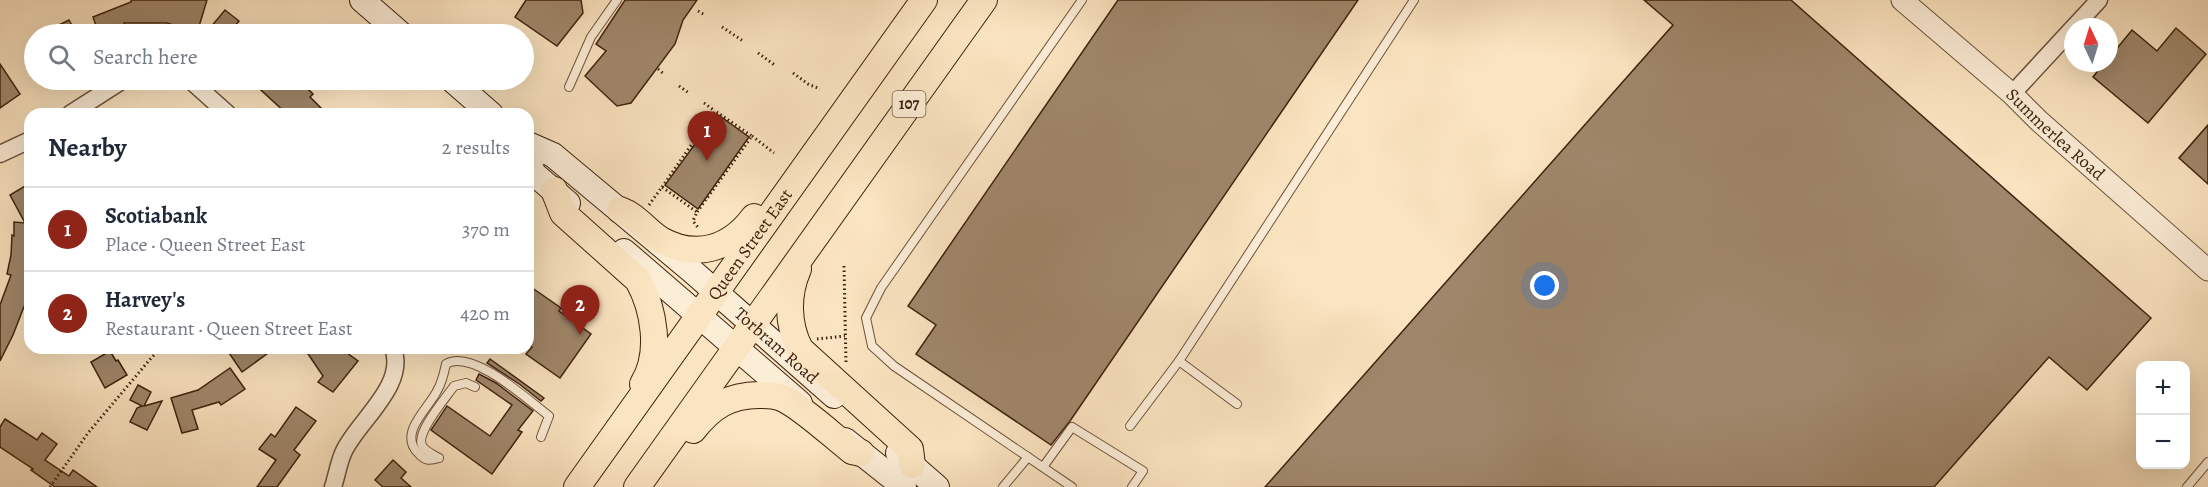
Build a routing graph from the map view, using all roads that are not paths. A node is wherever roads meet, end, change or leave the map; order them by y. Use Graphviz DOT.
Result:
graph roads {
  1 [pos="362,0"];
  2 [pos="617,0"];
  3 [pos="924,0"];
  4 [pos="984,0"];
  5 [pos="1082,0"];
  6 [pos="1414,0"];
  7 [pos="1902,0"];
  8 [pos="2099,0"];
  9 [pos="2083,18"];
  10 [pos="390,24"];
  11 [pos="2064,39"];
  12 [pos="569,87"];
  13 [pos="107,90"];
  14 [pos="201,90"];
  15 [pos="466,90"];
  16 [pos="2012,94"];
  17 [pos="79,108"];
  18 [pos="221,108"];
  19 [pos="485,108"];
  20 [pos="24,143"];
  21 [pos="534,147"];
  22 [pos="815,153"];
  23 [pos="0,154"];
  24 [pos="534,173"];
  25 [pos="554,190"];
  26 [pos="834,208"];
  27 [pos="620,210"];
  28 [pos="2206,266"];
  29 [pos="715,292"];
  30 [pos="698,316"];
  31 [pos="752,325"];
  32 [pos="735,348"];
  33 [pos="395,354"];
  34 [pos="1179,362"];
  35 [pos="474,387"];
  36 [pos="1238,404"];
  37 [pos="1130,426"];
  38 [pos="615,434"];
  39 [pos="541,437"];
  40 [pos="861,453"];
  41 [pos="1028,457"];
  42 [pos="2208,462"];
  43 [pos="1043,467"];
  44 [pos="908,476"];
  45 [pos="333,487"];
  46 [pos="577,487"];
  47 [pos="637,487"];
  48 [pos="653,487"];
  49 [pos="937,487"];
  50 [pos="1003,487"];
  51 [pos="1072,487"];
  52 [pos="1132,487"];
  53 [pos="2187,487"];
  1 -- 10 [label="main road"];
  2 -- 12 [label="lane"];
  3 -- 22 [label="main road, Queen Street East / 107"];
  4 -- 26 [label="main road, 107"];
  5 -- 41 [label="lane"];
  6 -- 34 [label="lane"];
  7 -- 16 [label="street, Summerlea Road"];
  8 -- 9 [label="street"];
  11 -- 16 [label="street"];
  13 -- 17 [label="street"];
  14 -- 18 [label="street"];
  15 -- 19 [label="main road"];
  16 -- 28 [label="street, Summerlea Road"];
  20 -- 23 [label="street"];
  21 -- 27 [label="main road, Torbram Road"];
  22 -- 27 [label="main road"];
  22 -- 29 [label="main road, Queen Street East / 107"];
  24 -- 25 [label="main road, Torbram Road"];
  25 -- 30 [label="main road, Torbram Road"];
  25 -- 38 [label="main road"];
  26 -- 31 [label="main road, 107"];
  26 -- 44 [label="main road"];
  27 -- 29 [label="main road, Torbram Road"];
  29 -- 30 [label="main road, Queen Street East / 107"];
  29 -- 31 [label="main road, Torbram Road"];
  30 -- 32 [label="main road, Torbram Road"];
  30 -- 38 [label="main road, Queen Street East / 107"];
  31 -- 32 [label="main road, 107"];
  31 -- 44 [label="main road, Torbram Road"];
  32 -- 40 [label="main road, Torbram Road"];
  32 -- 47 [label="main road, 107"];
  33 -- 45 [label="street"];
  34 -- 36 [label="lane"];
  34 -- 37 [label="lane"];
  35 -- 39 [label="lane"];
  38 -- 46 [label="main road, Queen Street East / 107"];
  40 -- 44 [label="main road, Torbram Road"];
  40 -- 48 [label="main road"];
  41 -- 43 [label="lane"];
  41 -- 50 [label="lane"];
  42 -- 53 [label="lane"];
  43 -- 51 [label="lane"];
  43 -- 52 [label="lane"];
  44 -- 49 [label="main road, Torbram Road"];
}
